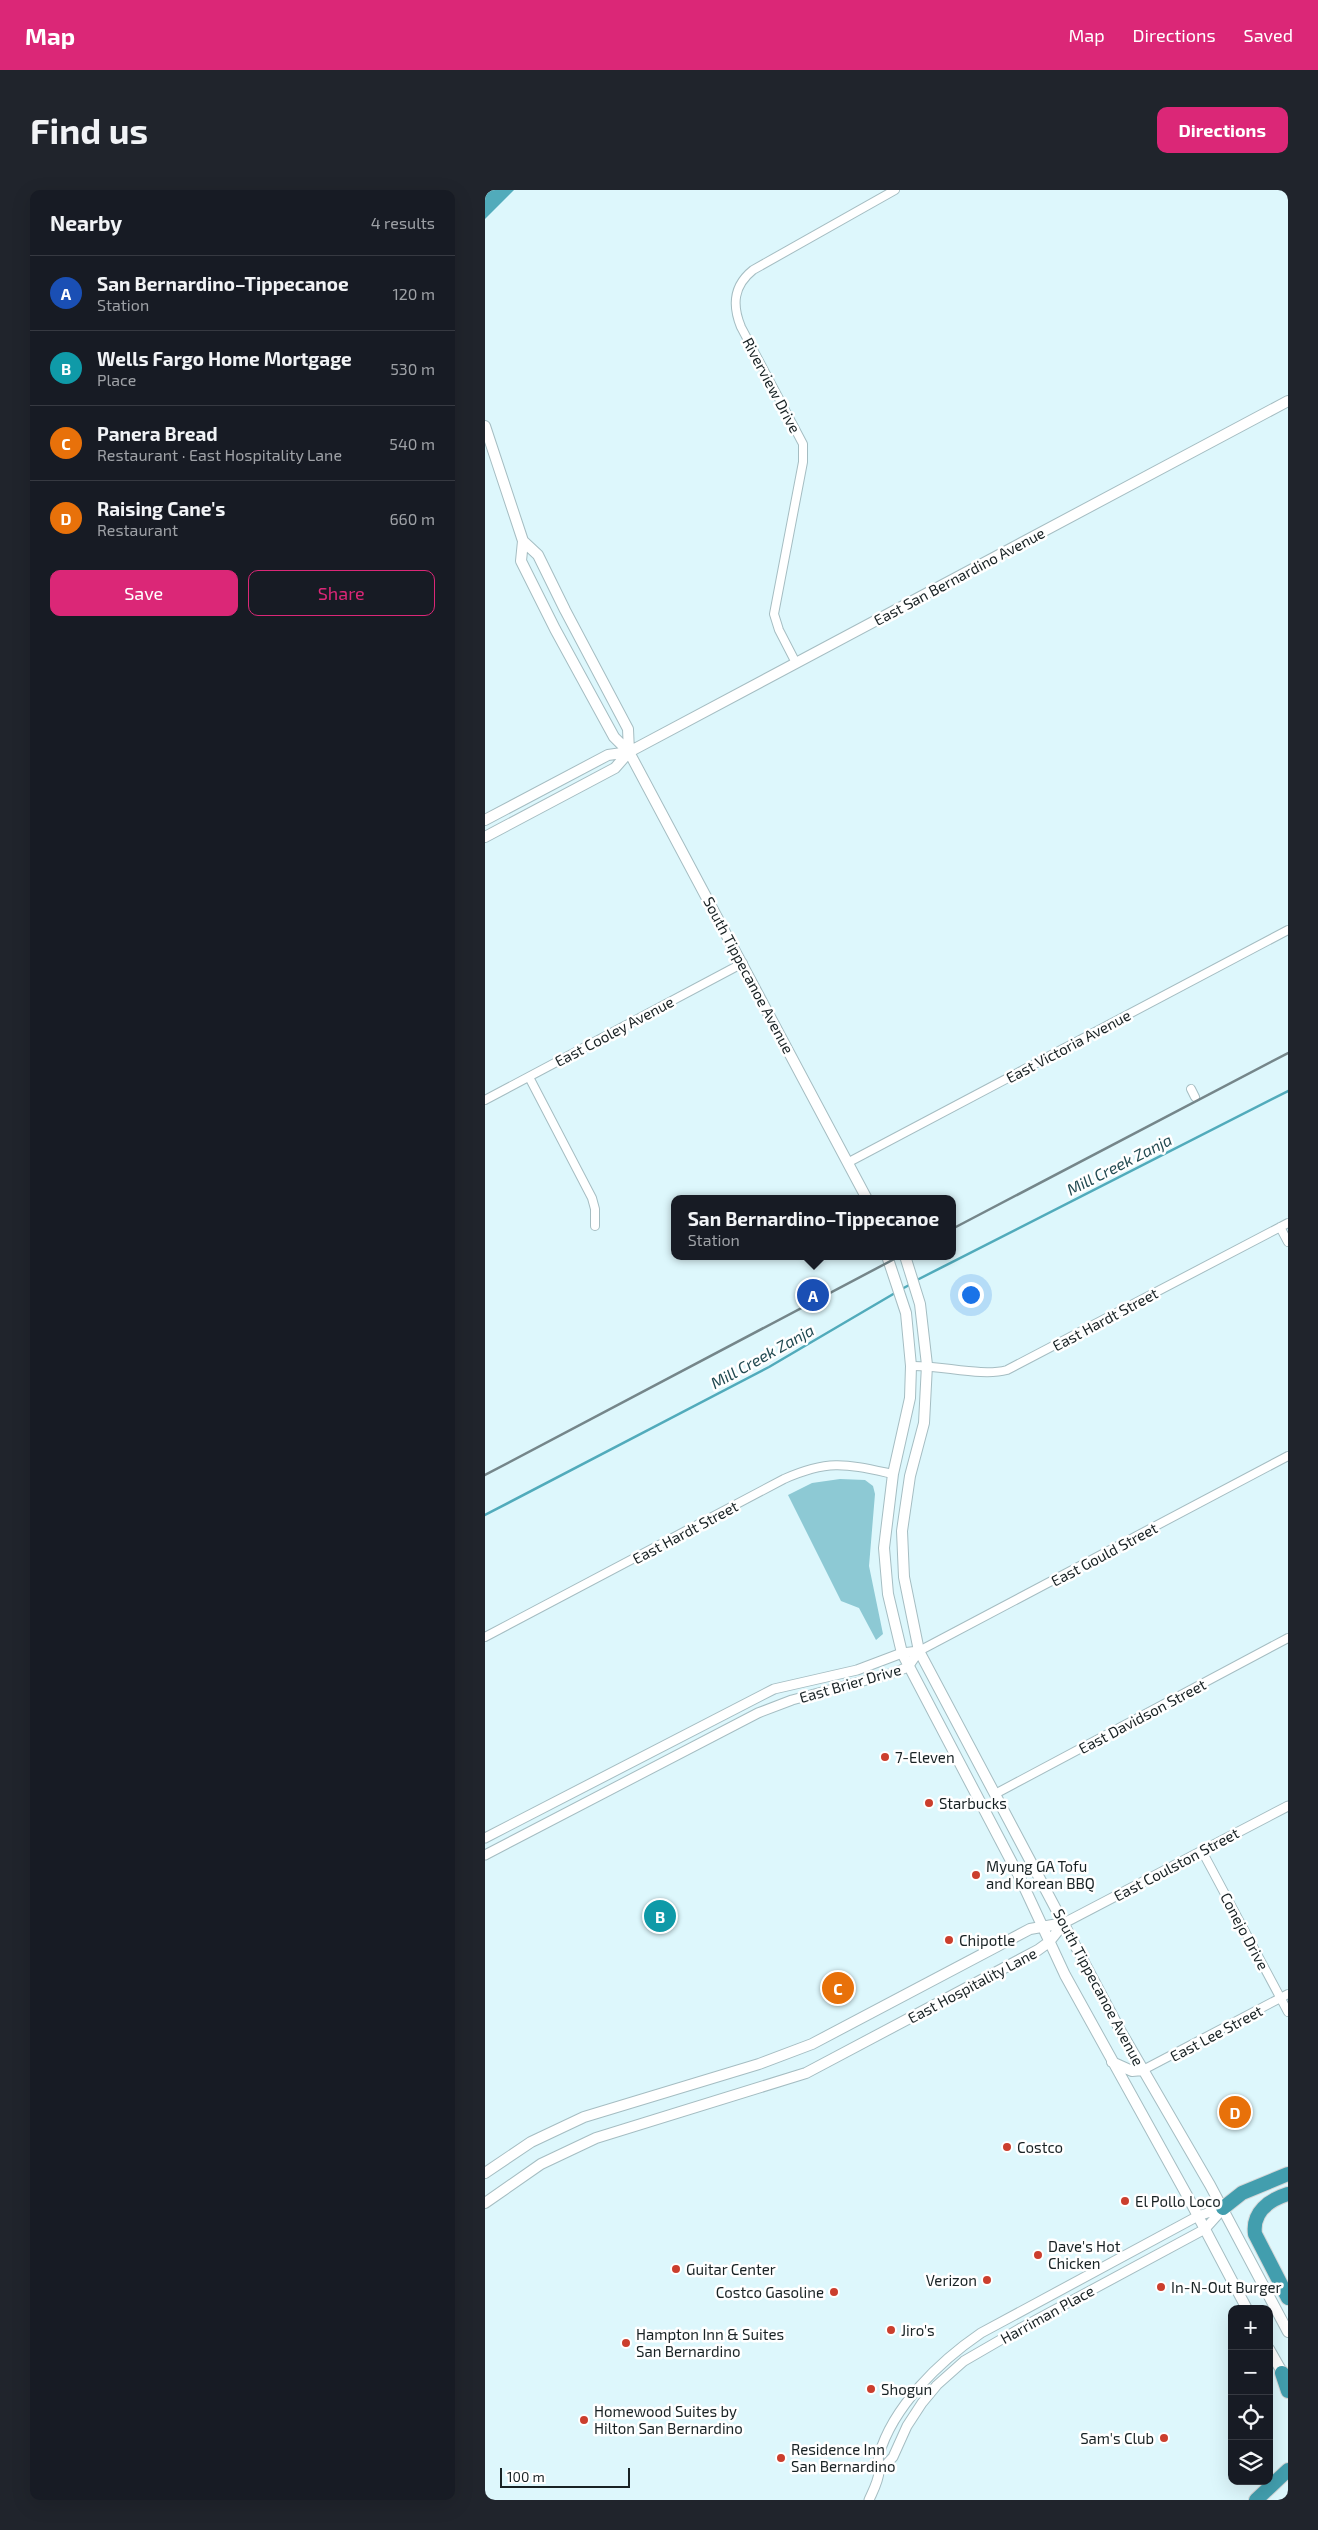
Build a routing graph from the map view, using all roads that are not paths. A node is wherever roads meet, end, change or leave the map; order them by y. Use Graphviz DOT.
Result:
graph roads {
  1 [pos="895,190"];
  2 [pos="1288,401"];
  3 [pos="485,426"];
  4 [pos="523,541"];
  5 [pos="796,663"];
  6 [pos="629,752"];
  7 [pos="485,820"];
  8 [pos="485,837"];
  9 [pos="1288,930"];
  10 [pos="743,963"];
  11 [pos="529,1077"];
  12 [pos="485,1100"];
  13 [pos="849,1162"];
  14 [pos="865,1195"];
  15 [pos="1288,1223"];
  16 [pos="595,1226"];
  17 [pos="1280,1227"];
  18 [pos="1288,1242"];
  19 [pos="889,1260"];
  20 [pos="906,1260"];
  21 [pos="927,1365"];
  22 [pos="911,1366"];
  23 [pos="1288,1456"];
  24 [pos="893,1474"];
  25 [pos="910,1476"];
  26 [pos="485,1637"];
  27 [pos="1288,1638"];
  28 [pos="919,1651"];
  29 [pos="901,1653"];
  30 [pos="907,1667"];
  31 [pos="995,1794"];
  32 [pos="1288,1806"];
  33 [pos="485,1838"];
  34 [pos="1202,1851"];
  35 [pos="485,1855"];
  36 [pos="1064,1923"];
  37 [pos="1042,1926"];
  38 [pos="1049,1942"];
  39 [pos="1284,1996"];
  40 [pos="1288,2012"];
  41 [pos="1112,2062"];
  42 [pos="1143,2070"];
  43 [pos="485,2173"];
  44 [pos="1288,2174"];
  45 [pos="1288,2194"];
  46 [pos="485,2203"];
  47 [pos="1223,2208"];
  48 [pos="1198,2216"];
  49 [pos="1205,2229"];
  50 [pos="1288,2298"];
  51 [pos="1245,2305"];
  52 [pos="1288,2332"];
  53 [pos="1270,2350"];
  54 [pos="1285,2378"];
  55 [pos="1288,2391"];
  56 [pos="1288,2470"];
  57 [pos="879,2472"];
  58 [pos="869,2500"];
  59 [pos="1256,2500"];
  1 -- 5 [label="street, Riverview Drive"];
  2 -- 5 [label="main road, East San Bernardino Avenue"];
  3 -- 4 [label="main road, South Tippecanoe Avenue"];
  4 -- 6 [label="main road, South Tippecanoe Avenue"];
  4 -- 6 [label="main road, South Tippecanoe Avenue"];
  5 -- 6 [label="main road, East San Bernardino Avenue"];
  6 -- 7 [label="main road"];
  6 -- 8 [label="main road"];
  6 -- 10 [label="main road, South Tippecanoe Avenue"];
  9 -- 13 [label="street, East Victoria Avenue"];
  10 -- 11 [label="street, East Cooley Avenue"];
  10 -- 13 [label="main road, South Tippecanoe Avenue"];
  11 -- 12 [label="street, East Cooley Avenue"];
  11 -- 16 [label="street"];
  13 -- 14 [label="main road, South Tippecanoe Avenue"];
  15 -- 17 [label="street, East Hardt Street"];
  17 -- 18 [label="street"];
  17 -- 21 [label="street, East Hardt Street"];
  19 -- 22 [label="main road, South Tippecanoe Avenue"];
  20 -- 21 [label="main road, South Tippecanoe Avenue"];
  21 -- 22 [label="street, East Hardt Street"];
  21 -- 25 [label="main road, South Tippecanoe Avenue"];
  22 -- 24 [label="main road, South Tippecanoe Avenue"];
  23 -- 28 [label="street, East Gould Street"];
  24 -- 25 [label="main road"];
  24 -- 26 [label="street, East Hardt Street"];
  24 -- 29 [label="main road, South Tippecanoe Avenue"];
  25 -- 28 [label="main road, South Tippecanoe Avenue"];
  27 -- 31 [label="street, East Davidson Street"];
  28 -- 29 [label="street, East Brier Drive"];
  28 -- 30 [label="street, East Brier Drive"];
  28 -- 31 [label="main road, South Tippecanoe Avenue"];
  29 -- 30 [label="main road, South Tippecanoe Avenue"];
  29 -- 33 [label="street, East Brier Drive"];
  30 -- 35 [label="street, East Brier Drive"];
  30 -- 37 [label="main road, South Tippecanoe Avenue"];
  31 -- 36 [label="main road, South Tippecanoe Avenue"];
  32 -- 34 [label="street, East Coulston Street"];
  34 -- 36 [label="street, East Coulston Street"];
  34 -- 39 [label="street, Conejo Drive"];
  36 -- 37 [label="main road, East Hospitality Lane"];
  36 -- 38 [label="main road, East Hospitality Lane"];
  36 -- 42 [label="main road, South Tippecanoe Avenue"];
  37 -- 38 [label="main road, South Tippecanoe Avenue"];
  37 -- 43 [label="main road, East Hospitality Lane"];
  38 -- 41 [label="main road, South Tippecanoe Avenue"];
  38 -- 46 [label="main road, East Hospitality Lane"];
  39 -- 40 [label="street, Conejo Drive"];
  39 -- 42 [label="street, East Lee Street"];
  41 -- 42 [label="main road"];
  41 -- 48 [label="main road, South Tippecanoe Avenue"];
  42 -- 47 [label="main road, South Tippecanoe Avenue"];
  44 -- 47 [label="highway"];
  45 -- 50 [label="highway"];
  47 -- 48 [label="street, Harriman Place"];
  47 -- 49 [label="street, Harriman Place"];
  47 -- 52 [label="main road, South Tippecanoe Avenue"];
  48 -- 49 [label="main road, South Tippecanoe Avenue"];
  48 -- 57 [label="street, Harriman Place"];
  49 -- 51 [label="main road, South Tippecanoe Avenue"];
  49 -- 57 [label="street, Harriman Place"];
  53 -- 54 [label="main road"];
  54 -- 55 [label="highway"];
  56 -- 59 [label="highway"];
  57 -- 58 [label="street, Harriman Place"];
}
